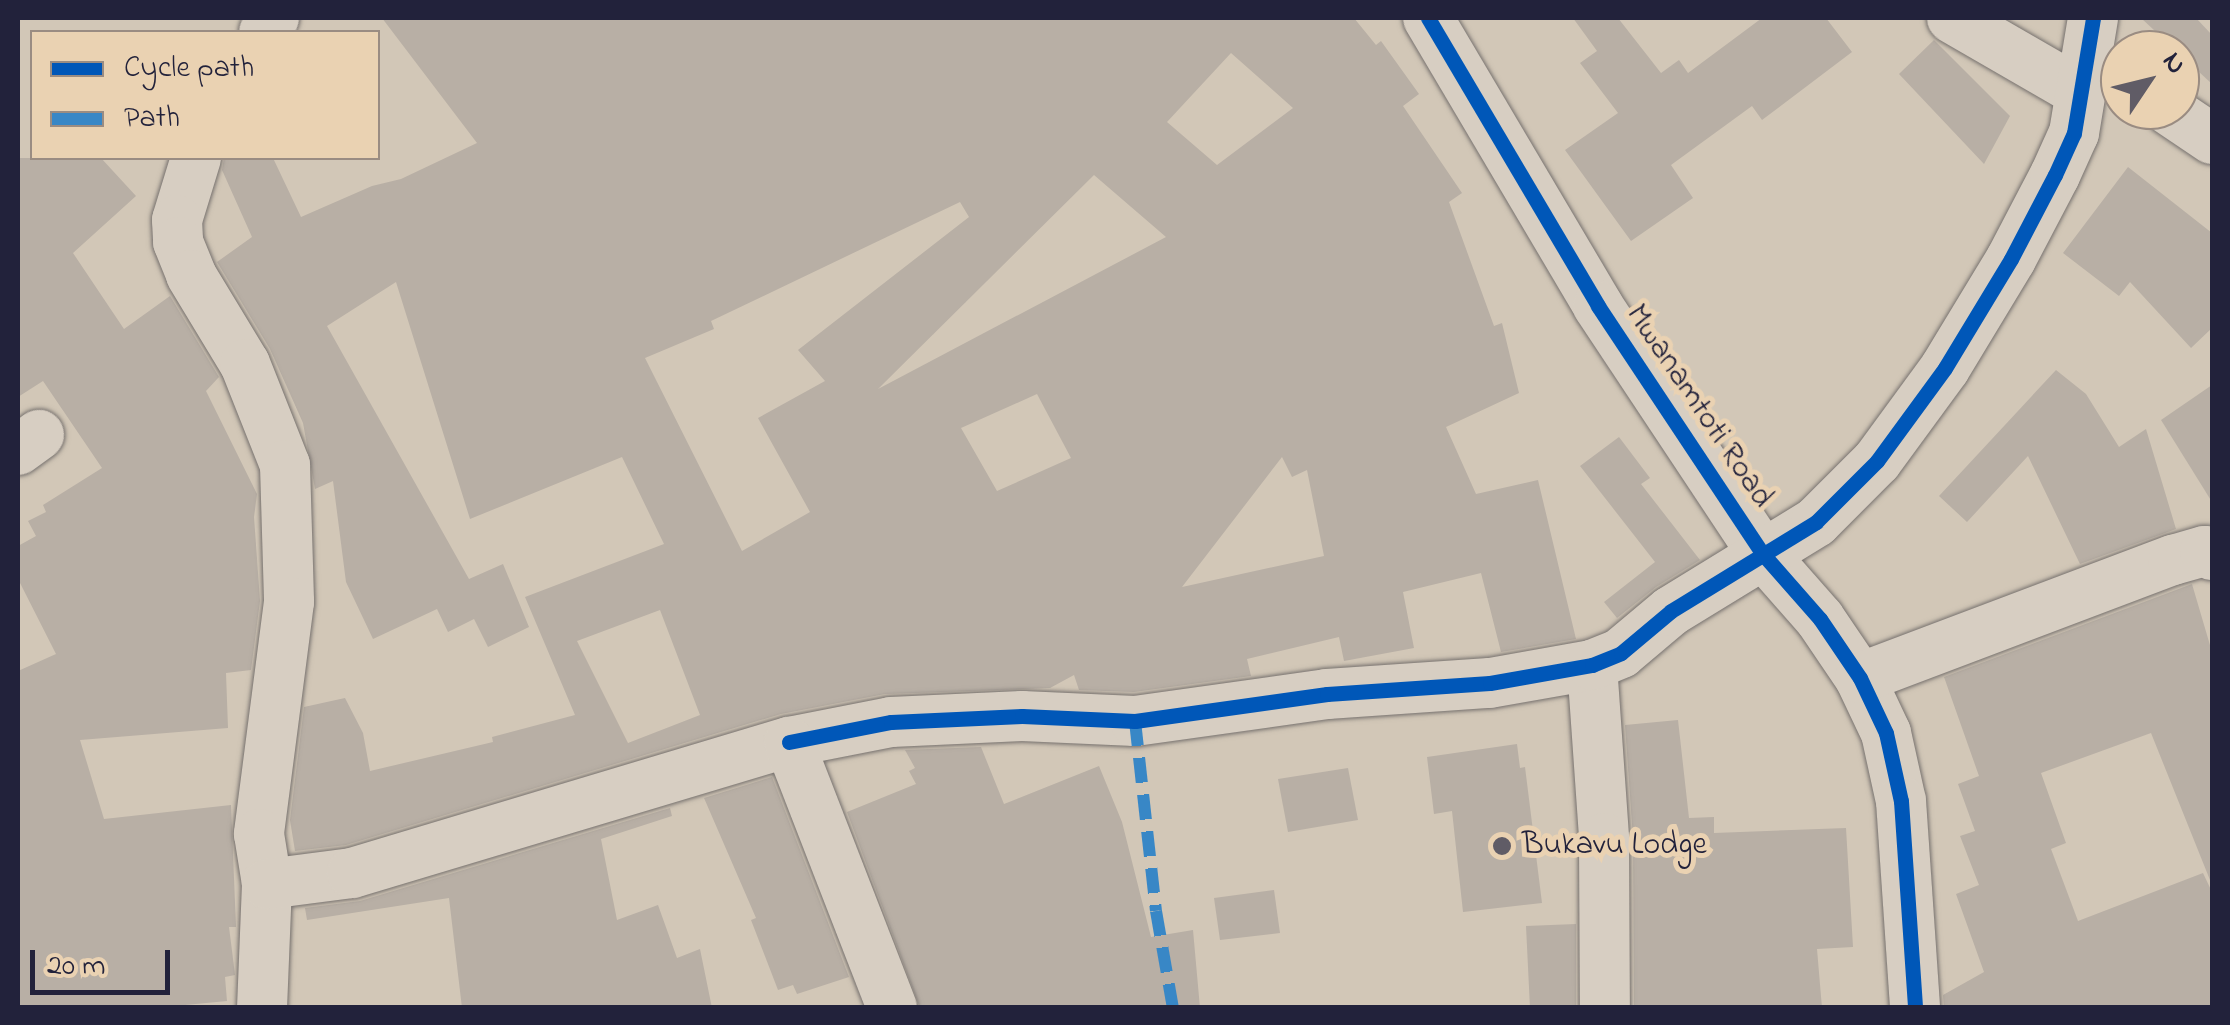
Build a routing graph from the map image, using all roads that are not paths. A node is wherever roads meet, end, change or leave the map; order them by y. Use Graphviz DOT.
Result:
graph roads {
  1 [pos="1428,18"];
  2 [pos="1952,18"];
  3 [pos="2095,62"];
  4 [pos="195,160"];
  5 [pos="1762,552"];
  6 [pos="2210,562"];
  7 [pos="1592,665"];
  8 [pos="1860,678"];
  9 [pos="788,742"];
  10 [pos="268,884"];
  11 [pos="262,1008"];
  12 [pos="892,1008"];
  13 [pos="1605,1008"];
  14 [pos="1915,1008"];
  1 -- 5 [label="street, Mwanamtoti Road"];
  2 -- 3 [label="street"];
  3 -- 5 [label="street"];
  4 -- 10 [label="street"];
  5 -- 7 [label="street"];
  5 -- 8 [label="street, Mwanamtoti Road"];
  6 -- 8 [label="street"];
  7 -- 9 [label="street"];
  7 -- 13 [label="street"];
  8 -- 14 [label="street, Mwanamtoti Road"];
  9 -- 10 [label="street"];
  9 -- 12 [label="street"];
  10 -- 11 [label="street"];
}
